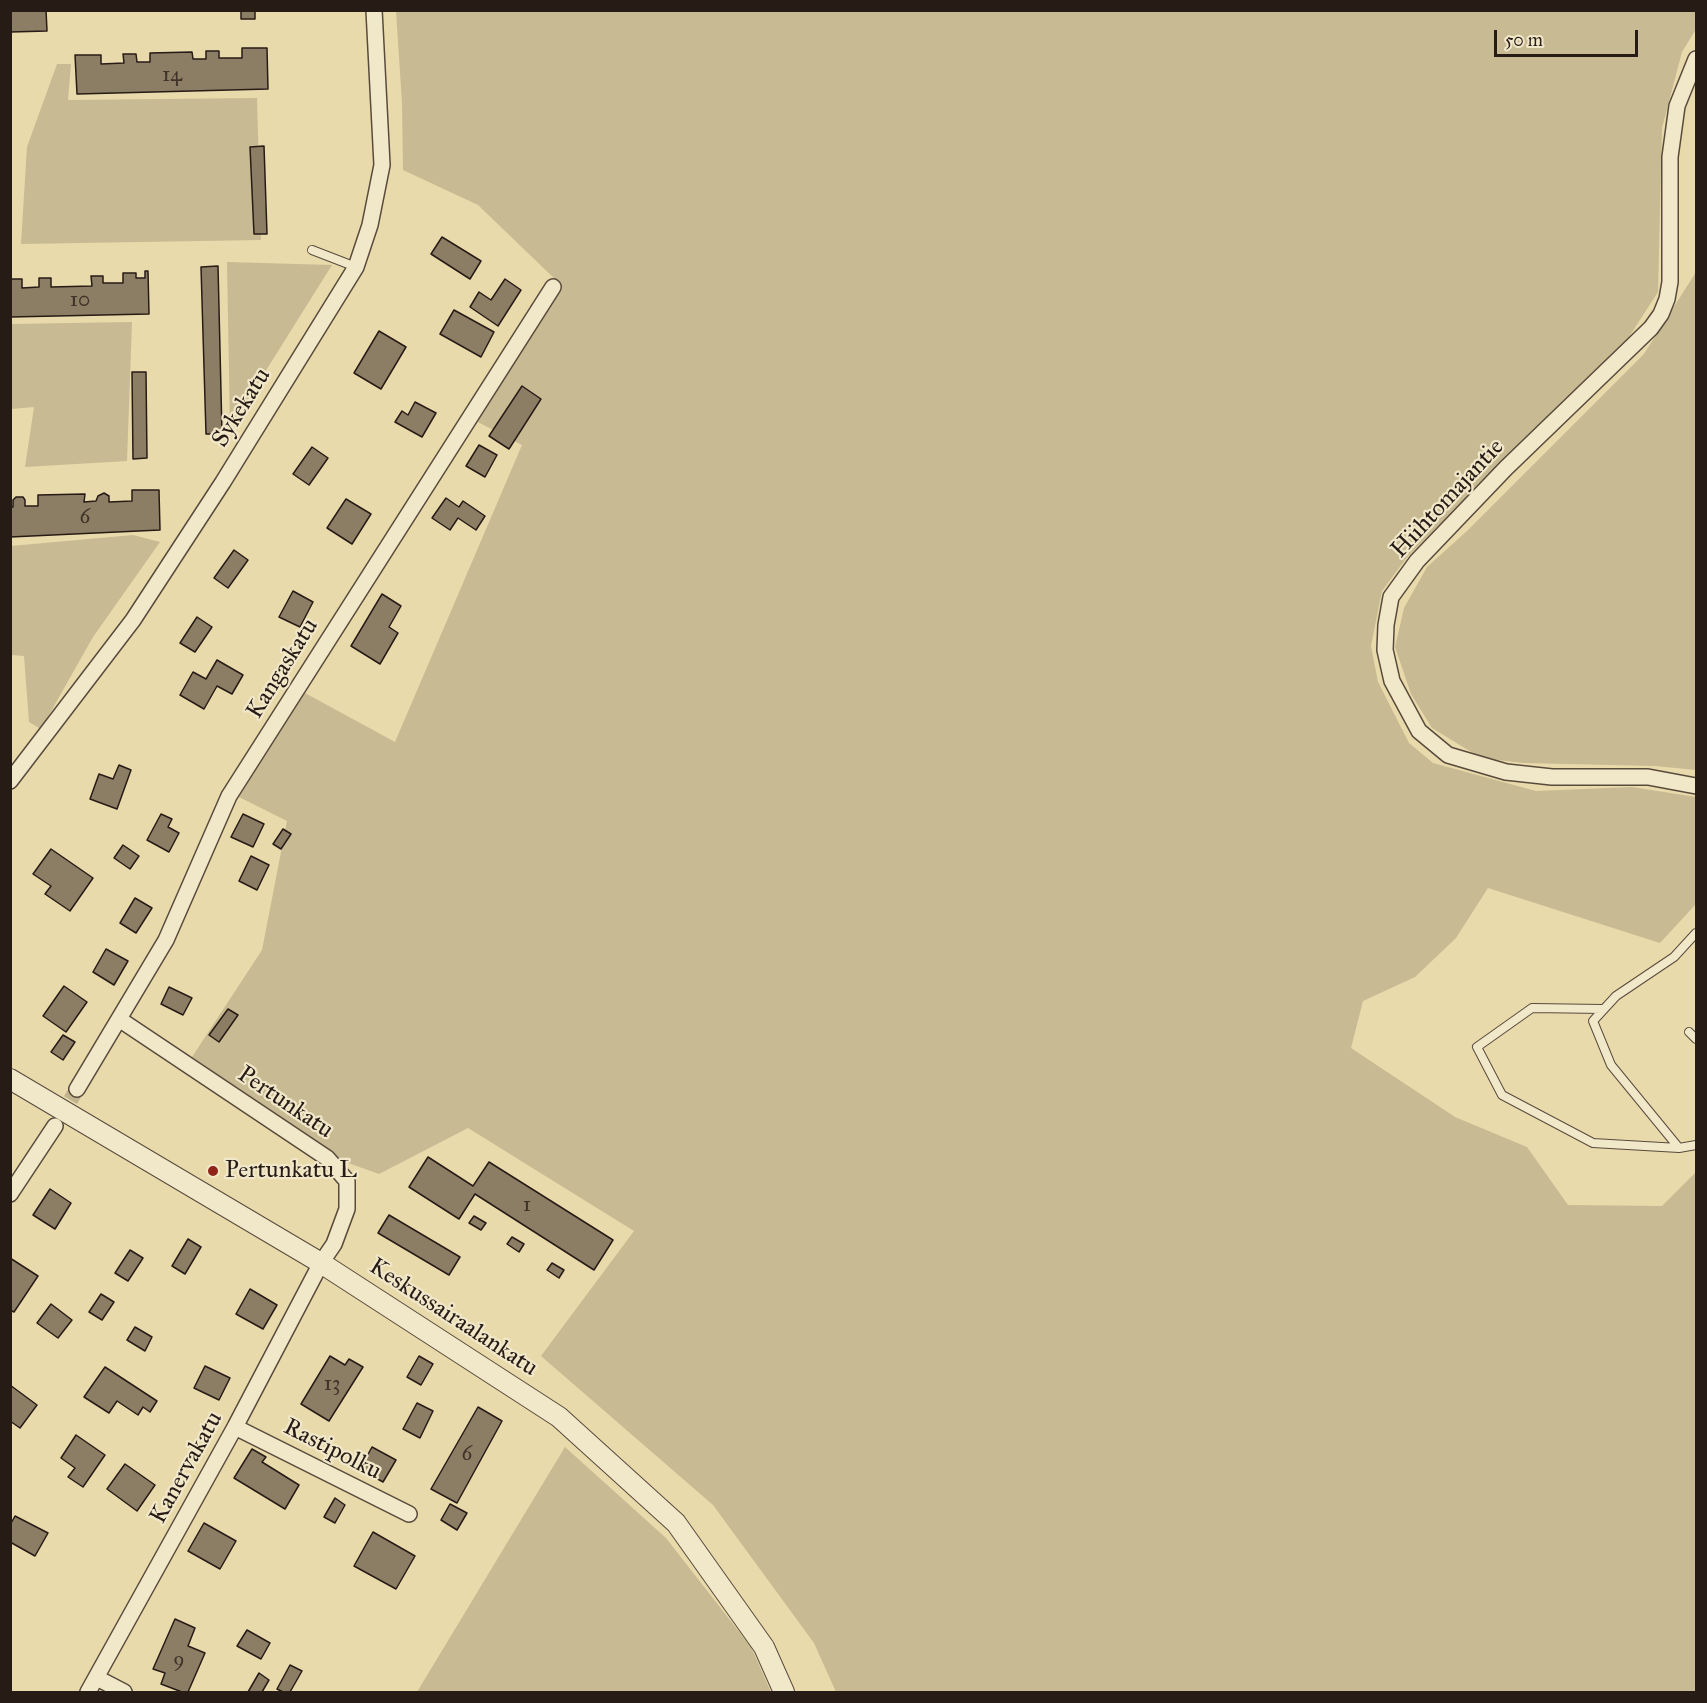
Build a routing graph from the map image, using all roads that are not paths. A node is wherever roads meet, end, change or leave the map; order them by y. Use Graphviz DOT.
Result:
graph roads {
  1 [pos="374,10"];
  2 [pos="1696,59"];
  3 [pos="312,250"];
  4 [pos="356,267"];
  5 [pos="553,287"];
  6 [pos="10,781"];
  7 [pos="1696,786"];
  8 [pos="1696,933"];
  9 [pos="1603,1009"];
  10 [pos="120,1019"];
  11 [pos="1689,1032"];
  12 [pos="1696,1039"];
  13 [pos="10,1079"];
  14 [pos="77,1089"];
  15 [pos="55,1126"];
  16 [pos="1696,1145"];
  17 [pos="1679,1148"];
  18 [pos="10,1194"];
  19 [pos="321,1263"];
  20 [pos="235,1427"];
  21 [pos="409,1514"];
  22 [pos="97,1678"];
  23 [pos="88,1692"];
  24 [pos="124,1692"];
  25 [pos="784,1692"];
  1 -- 4 [label="street, Sykekatu"];
  2 -- 7 [label="street, Hiihtomajantie"];
  3 -- 4 [label="lane"];
  4 -- 6 [label="street, Sykekatu"];
  5 -- 10 [label="street, Kangaskatu"];
  8 -- 9 [label="lane"];
  9 -- 17 [label="lane"];
  9 -- 17 [label="lane"];
  10 -- 14 [label="street, Kangaskatu"];
  10 -- 19 [label="street, Pertunkatu"];
  11 -- 12 [label="lane"];
  13 -- 19 [label="street, Keskussairaalankatu"];
  15 -- 18 [label="street"];
  16 -- 17 [label="lane"];
  19 -- 20 [label="street, Kanervakatu"];
  19 -- 25 [label="street, Keskussairaalankatu"];
  20 -- 21 [label="street, Rastipolku"];
  20 -- 22 [label="street, Kanervakatu"];
  22 -- 23 [label="street, Kanervakatu"];
  22 -- 24 [label="street"];
}
